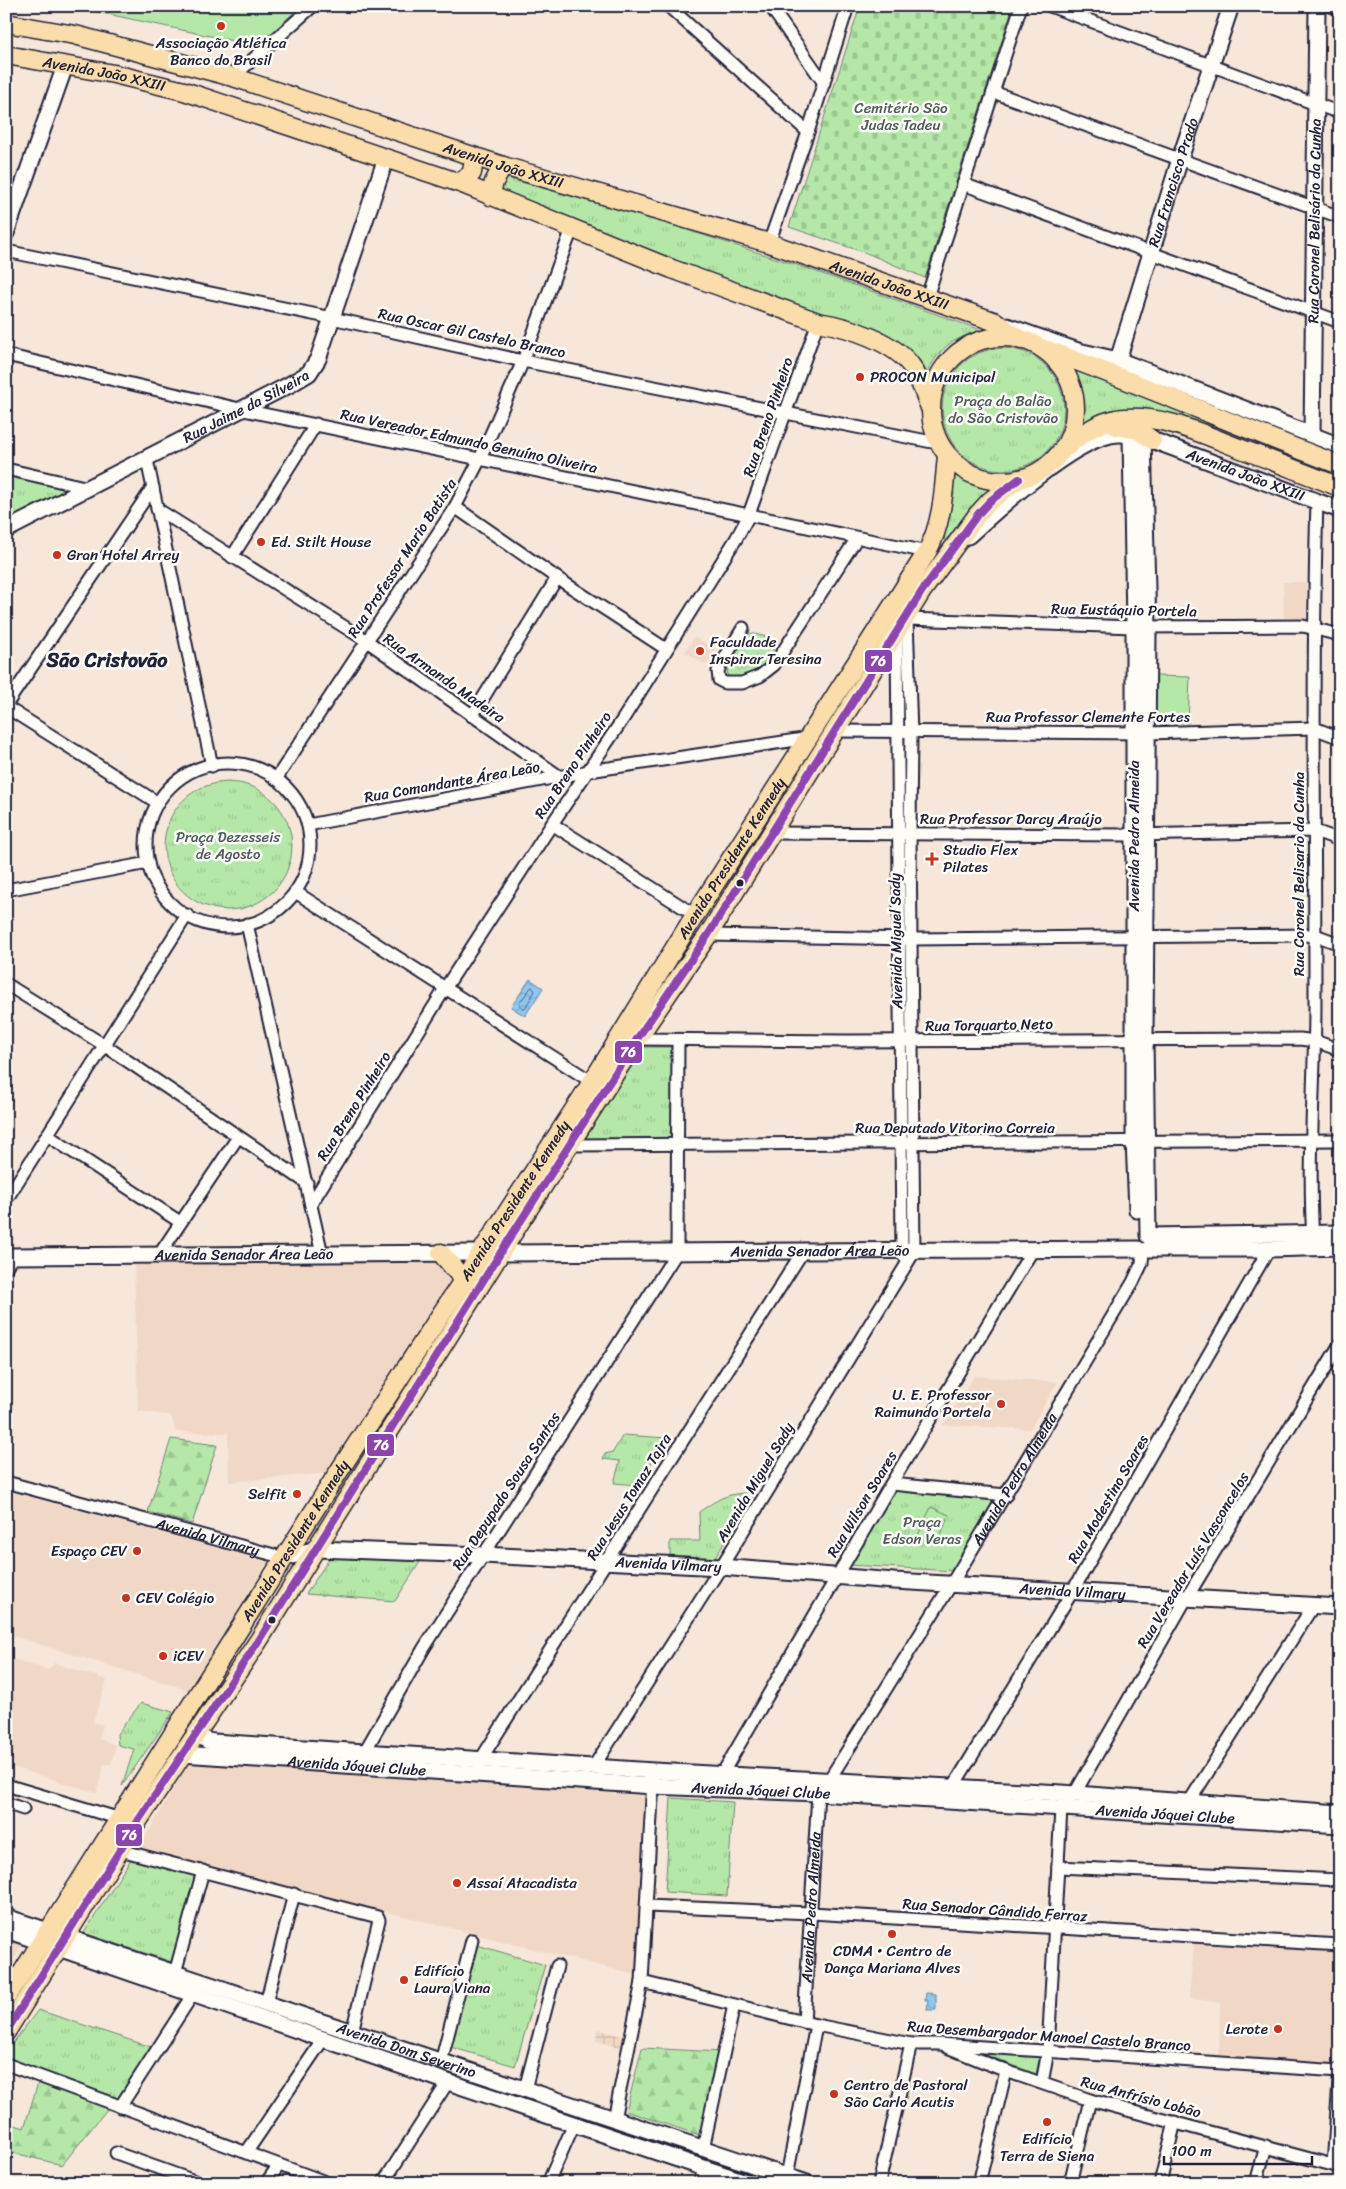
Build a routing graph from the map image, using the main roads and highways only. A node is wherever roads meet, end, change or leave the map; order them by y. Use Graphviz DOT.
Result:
graph roads {
  1 [pos="6,23"];
  2 [pos="6,55"];
  3 [pos="474,157"];
  4 [pos="503,166"];
  5 [pos="460,183"];
  6 [pos="490,196"];
  7 [pos="818,322"];
  8 [pos="1029,343"];
  9 [pos="1078,351"];
  10 [pos="1172,399"];
  11 [pos="931,410"];
  12 [pos="1090,428"];
  13 [pos="1142,438"];
  14 [pos="1063,450"];
  15 [pos="948,455"];
  16 [pos="1340,465"];
  17 [pos="1019,480"];
  18 [pos="1340,487"];
  19 [pos="944,492"];
  20 [pos="442,1253"];
  21 [pos="463,1279"];
  22 [pos="54,1939"];
  23 [pos="6,1998"];
  24 [pos="6,2032"];
  1 -- 3 [label="main road, Avenida João XXIII"];
  2 -- 5 [label="main road, Avenida João XXIII"];
  3 -- 4 [label="main road, Avenida João XXIII"];
  3 -- 5 [label="main road"];
  4 -- 6 [label="main road"];
  4 -- 8 [label="main road, Avenida João XXIII"];
  5 -- 6 [label="main road, Avenida João XXIII"];
  6 -- 7 [label="main road, Avenida João XXIII"];
  7 -- 11 [label="main road, Avenida João XXIII"];
  7 -- 19 [label="main road"];
  8 -- 10 [label="main road, Avenida João XXIII"];
  8 -- 11 [label="main road"];
  8 -- 14 [label="main road"];
  9 -- 10 [label="main road"];
  10 -- 16 [label="main road, Avenida João XXIII"];
  11 -- 15 [label="main road"];
  12 -- 13 [label="main road"];
  12 -- 14 [label="main road, Avenida João XXIII"];
  12 -- 18 [label="main road, Avenida João XXIII"];
  14 -- 17 [label="main road"];
  15 -- 17 [label="main road"];
  15 -- 19 [label="main road, Avenida Presidente Kennedy"];
  17 -- 22 [label="main road, Avenida Presidente Kennedy"];
  19 -- 21 [label="main road, Avenida Presidente Kennedy"];
  20 -- 21 [label="main road"];
  21 -- 22 [label="main road, Avenida Presidente Kennedy"];
  22 -- 23 [label="main road"];
  22 -- 24 [label="main road, Avenida Presidente Kennedy"];
}
